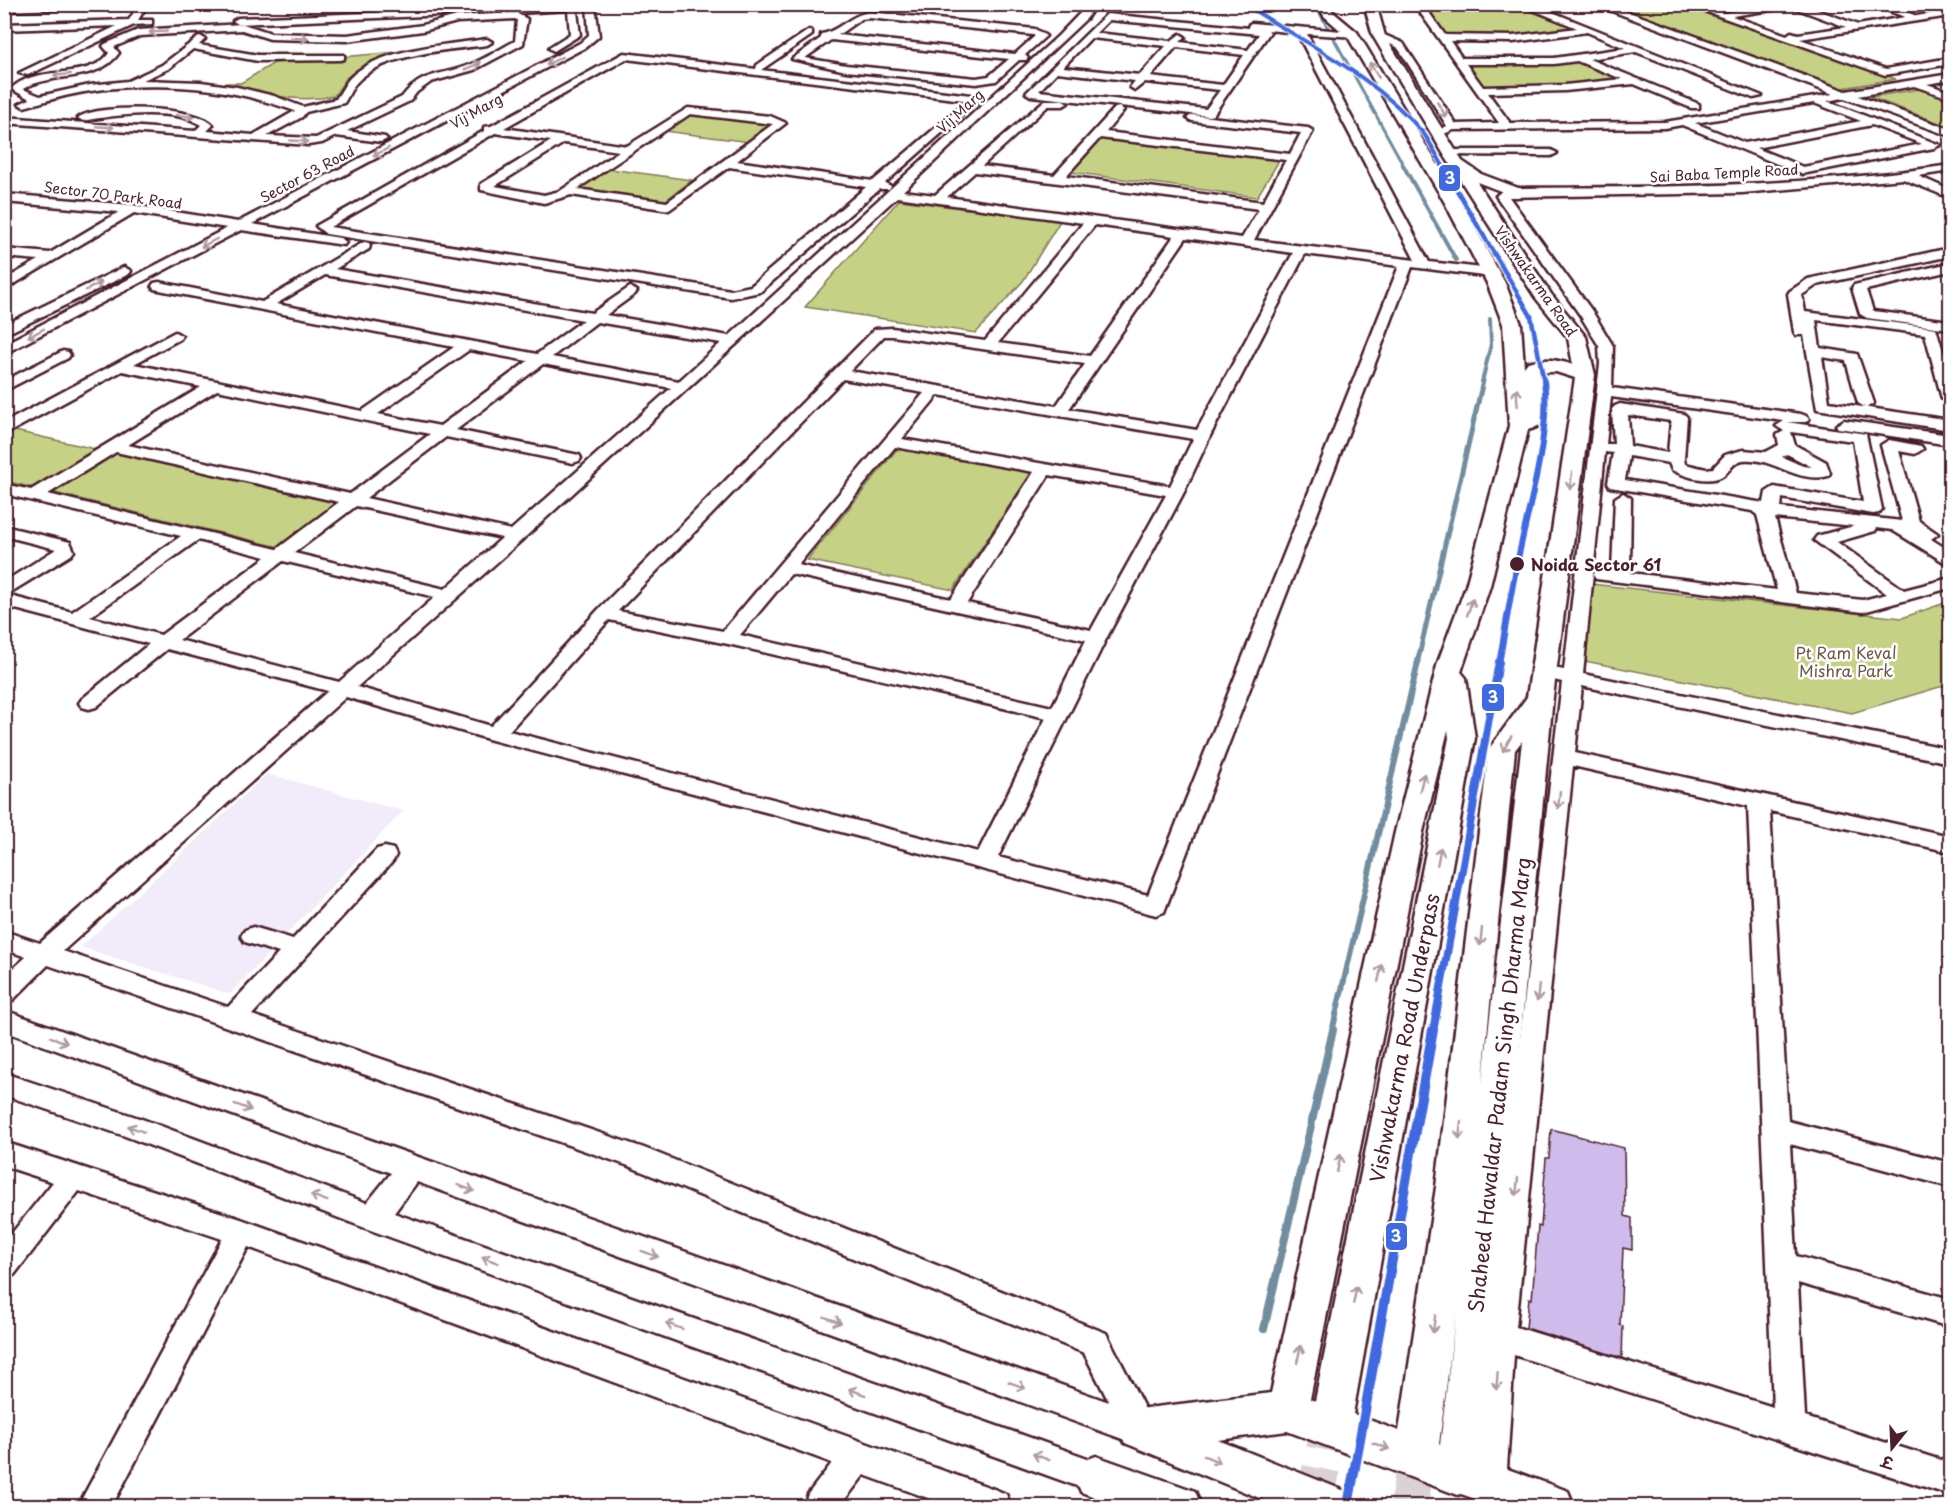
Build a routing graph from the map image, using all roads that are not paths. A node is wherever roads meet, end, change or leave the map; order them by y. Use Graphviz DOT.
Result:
graph roads {
  1 [pos="118,4"];
  2 [pos="144,4"];
  3 [pos="591,4"];
  4 [pos="1370,4"];
  5 [pos="1418,4"];
  6 [pos="1523,4"];
  7 [pos="1597,4"];
  8 [pos="1689,4"];
  9 [pos="1700,4"];
  10 [pos="1874,4"];
  11 [pos="1330,5"];
  12 [pos="1356,5"];
  13 [pos="1793,5"];
  14 [pos="572,6"];
  15 [pos="1088,7"];
  16 [pos="4,8"];
  17 [pos="1950,13"];
  18 [pos="1728,14"];
  19 [pos="458,16"];
  20 [pos="1916,18"];
  21 [pos="1950,19"];
  22 [pos="912,20"];
  23 [pos="1376,22"];
  24 [pos="131,23"];
  25 [pos="825,23"];
  26 [pos="1193,23"];
  27 [pos="244,24"];
  28 [pos="4,27"];
  29 [pos="22,27"];
  30 [pos="984,27"];
  31 [pos="1858,28"];
  32 [pos="219,29"];
  33 [pos="1586,30"];
  34 [pos="1301,31"];
  35 [pos="1351,33"];
  36 [pos="4,34"];
  37 [pos="808,34"];
  38 [pos="481,35"];
  39 [pos="1089,35"];
  40 [pos="829,36"];
  41 [pos="1379,36"];
  42 [pos="1442,38"];
  43 [pos="565,42"];
  44 [pos="1801,43"];
  45 [pos="1174,44"];
  46 [pos="875,45"];
  47 [pos="191,46"];
  48 [pos="589,46"];
  49 [pos="1636,49"];
  50 [pos="1251,53"];
  51 [pos="496,54"];
  52 [pos="341,57"];
  53 [pos="945,57"];
  54 [pos="1016,57"];
  55 [pos="1579,57"];
  56 [pos="1039,59"];
  57 [pos="1459,61"];
  58 [pos="1950,61"];
  59 [pos="760,67"];
  60 [pos="1054,69"];
  61 [pos="922,76"];
  62 [pos="1950,76"];
  63 [pos="15,77"];
  64 [pos="1143,79"];
  65 [pos="1635,81"];
  66 [pos="1914,83"];
  67 [pos="123,84"];
  68 [pos="1818,85"];
  69 [pos="1226,88"];
  70 [pos="1798,88"];
  71 [pos="1480,90"];
  72 [pos="976,93"];
  73 [pos="1845,95"];
  74 [pos="1950,95"];
  75 [pos="38,99"];
  76 [pos="1736,99"];
  77 [pos="1814,100"];
  78 [pos="1120,106"];
  79 [pos="302,110"];
  80 [pos="1669,110"];
  81 [pos="4,112"];
  82 [pos="1650,113"];
  83 [pos="1499,115"];
  84 [pos="4,120"];
  85 [pos="1683,122"];
  86 [pos="1873,122"];
  87 [pos="65,124"];
  88 [pos="1453,127"];
  89 [pos="477,128"];
  90 [pos="493,130"];
  91 [pos="334,133"];
  92 [pos="1508,133"];
  93 [pos="1950,133"];
  94 [pos="198,134"];
  95 [pos="1098,134"];
  96 [pos="1440,136"];
  97 [pos="1544,137"];
  98 [pos="255,138"];
  99 [pos="381,139"];
  100 [pos="561,140"];
  101 [pos="1743,147"];
  102 [pos="627,149"];
  103 [pos="1521,153"];
  104 [pos="1551,153"];
  105 [pos="1452,156"];
  106 [pos="1294,158"];
  107 [pos="728,163"];
  108 [pos="974,168"];
  109 [pos="1950,168"];
  110 [pos="1950,174"];
  111 [pos="1904,175"];
  112 [pos="1058,178"];
  113 [pos="1918,181"];
  114 [pos="876,185"];
  115 [pos="895,191"];
  116 [pos="569,192"];
  117 [pos="1516,192"];
  118 [pos="1950,194"];
  119 [pos="4,198"];
  120 [pos="938,199"];
  121 [pos="615,200"];
  122 [pos="1492,201"];
  123 [pos="1266,206"];
  124 [pos="132,209"];
  125 [pos="603,213"];
  126 [pos="1090,222"];
  127 [pos="217,224"];
  128 [pos="239,226"];
  129 [pos="286,233"];
  130 [pos="196,234"];
  131 [pos="1182,234"];
  132 [pos="1246,243"];
  133 [pos="364,246"];
  134 [pos="1301,250"];
  135 [pos="1950,252"];
  136 [pos="4,253"];
  137 [pos="53,257"];
  138 [pos="1416,264"];
  139 [pos="132,267"];
  140 [pos="1950,267"];
  141 [pos="322,271"];
  142 [pos="1491,273"];
  143 [pos="4,286"];
  144 [pos="159,286"];
  145 [pos="630,291"];
  146 [pos="264,306"];
  147 [pos="729,307"];
  148 [pos="1507,313"];
  149 [pos="596,318"];
  150 [pos="1950,325"];
  151 [pos="4,332"];
  152 [pos="1575,335"];
  153 [pos="175,336"];
  154 [pos="731,341"];
  155 [pos="990,344"];
  156 [pos="466,345"];
  157 [pos="4,350"];
  158 [pos="1814,352"];
  159 [pos="63,355"];
  160 [pos="541,359"];
  161 [pos="1094,361"];
  162 [pos="120,366"];
  163 [pos="841,374"];
  164 [pos="1584,375"];
  165 [pos="216,385"];
  166 [pos="682,386"];
  167 [pos="4,387"];
  168 [pos="935,389"];
  169 [pos="1605,392"];
  170 [pos="1950,399"];
  171 [pos="1866,403"];
  172 [pos="1060,411"];
  173 [pos="366,416"];
  174 [pos="1783,421"];
  175 [pos="1815,421"];
  176 [pos="1896,425"];
  177 [pos="1950,425"];
  178 [pos="1519,426"];
  179 [pos="4,430"];
  180 [pos="443,431"];
  181 [pos="1202,436"];
  182 [pos="1950,440"];
  183 [pos="891,442"];
  184 [pos="114,447"];
  185 [pos="1787,447"];
  186 [pos="1598,451"];
  187 [pos="1622,451"];
  188 [pos="1574,452"];
  189 [pos="1950,454"];
  190 [pos="1769,457"];
  191 [pos="573,458"];
  192 [pos="1676,459"];
  193 [pos="1044,469"];
  194 [pos="4,489"];
  195 [pos="1176,492"];
  196 [pos="1592,495"];
  197 [pos="34,496"];
  198 [pos="1623,498"];
  199 [pos="352,499"];
  200 [pos="1765,512"];
  201 [pos="1882,524"];
  202 [pos="4,531"];
  203 [pos="194,534"];
  204 [pos="516,536"];
  205 [pos="1950,545"];
  206 [pos="279,555"];
  207 [pos="1950,558"];
  208 [pos="787,568"];
  209 [pos="1602,575"];
  210 [pos="1621,577"];
  211 [pos="1950,583"];
  212 [pos="4,590"];
  213 [pos="449,595"];
  214 [pos="1901,596"];
  215 [pos="1788,597"];
  216 [pos="4,600"];
  217 [pos="955,607"];
  218 [pos="605,614"];
  219 [pos="75,619"];
  220 [pos="728,638"];
  221 [pos="1096,638"];
  222 [pos="164,642"];
  223 [pos="1451,662"];
  224 [pos="1572,679"];
  225 [pos="1542,684"];
  226 [pos="342,689"];
  227 [pos="89,703"];
  228 [pos="1059,715"];
  229 [pos="495,734"];
  230 [pos="1950,756"];
  231 [pos="1563,757"];
  232 [pos="1759,800"];
  233 [pos="1950,844"];
  234 [pos="385,855"];
  235 [pos="985,860"];
  236 [pos="253,936"];
  237 [pos="4,940"];
  238 [pos="297,949"];
  239 [pos="45,953"];
  240 [pos="4,993"];
  241 [pos="232,1018"];
  242 [pos="4,1020"];
  243 [pos="4,1084"];
  244 [pos="1775,1129"];
  245 [pos="4,1154"];
  246 [pos="411,1168"];
  247 [pos="1950,1175"];
  248 [pos="73,1177"];
  249 [pos="374,1218"];
  250 [pos="241,1232"];
  251 [pos="1782,1264"];
  252 [pos="4,1266"];
  253 [pos="1950,1313"];
  254 [pos="1500,1336"];
  255 [pos="1287,1411"];
  256 [pos="1332,1415"];
  257 [pos="1790,1428"];
  258 [pos="1139,1429"];
  259 [pos="1418,1444"];
  260 [pos="857,1457"];
  261 [pos="1474,1479"];
  262 [pos="1950,1479"];
  263 [pos="1109,1492"];
  264 [pos="94,1506"];
  265 [pos="820,1506"];
  266 [pos="994,1506"];
  267 [pos="1180,1506"];
  268 [pos="1330,1506"];
  269 [pos="1552,1506"];
  1 -- 16 [label="street"];
  2 -- 24 [label="street"];
  3 -- 48 [label="street"];
  4 -- 23 [label="main road, Vishwakarma Road"];
  5 -- 42 [label="street"];
  6 -- 33 [label="street"];
  7 -- 68 [label="street"];
  8 -- 44 [label="street"];
  9 -- 18 [label="street"];
  10 -- 20 [label="street"];
  11 -- 35 [label="main road, Vishwakarma Road"];
  12 -- 23 [label="main road"];
  13 -- 18 [label="street"];
  13 -- 31 [label="street"];
  14 -- 19 [label="street"];
  14 -- 43 [label="street"];
  15 -- 26 [label="street"];
  15 -- 56 [label="street, Vij Marg"];
  17 -- 20 [label="street"];
  18 -- 31 [label="street"];
  19 -- 27 [label="street"];
  27 -- 19 [label="street, one-way"];
  19 -- 38 [label="street"];
  19 -- 51 [label="street"];
  20 -- 31 [label="street"];
  21 -- 44 [label="street"];
  22 -- 30 [label="street"];
  22 -- 40 [label="street"];
  22 -- 46 [label="street"];
  23 -- 41 [label="main road, Vishwakarma Road"];
  24 -- 27 [label="street"];
  24 -- 29 [label="street"];
  24 -- 63 [label="street"];
  25 -- 37 [label="street"];
  26 -- 34 [label="street"];
  26 -- 39 [label="street"];
  26 -- 45 [label="street"];
  26 -- 50 [label="street"];
  27 -- 32 [label="street"];
  28 -- 29 [label="street"];
  29 -- 36 [label="street"];
  30 -- 53 [label="street"];
  30 -- 54 [label="street"];
  32 -- 47 [label="street"];
  32 -- 75 [label="street, one-way"];
  33 -- 42 [label="street"];
  33 -- 49 [label="street"];
  34 -- 35 [label="street"];
  34 -- 138 [label="street"];
  142 -- 35 [label="main road, Vishwakarma Road, one-way"];
  37 -- 40 [label="street"];
  37 -- 59 [label="street"];
  38 -- 51 [label="street"];
  38 -- 79 [label="street"];
  39 -- 45 [label="street"];
  39 -- 60 [label="street"];
  40 -- 46 [label="street"];
  40 -- 61 [label="street"];
  41 -- 88 [label="street, one-way"];
  41 -- 96 [label="main road, Vishwakarma Road"];
  42 -- 57 [label="street"];
  43 -- 48 [label="street"];
  43 -- 99 [label="street, Sector 63 Road"];
  44 -- 58 [label="street"];
  45 -- 50 [label="street"];
  45 -- 64 [label="street"];
  46 -- 53 [label="street"];
  47 -- 52 [label="street"];
  47 -- 67 [label="street"];
  48 -- 128 [label="street, Sector 63 Road, one-way"];
  49 -- 55 [label="street"];
  49 -- 76 [label="street"];
  50 -- 69 [label="street"];
  91 -- 51 [label="street, one-way"];
  53 -- 54 [label="street"];
  53 -- 61 [label="street"];
  54 -- 56 [label="street"];
  54 -- 61 [label="street"];
  55 -- 57 [label="street"];
  55 -- 65 [label="street"];
  56 -- 115 [label="street, Vij Marg"];
  57 -- 71 [label="street"];
  59 -- 72 [label="street, Vij Marg"];
  59 -- 89 [label="street, Vij Marg"];
  60 -- 64 [label="street"];
  60 -- 78 [label="street"];
  62 -- 66 [label="street"];
  64 -- 69 [label="street"];
  64 -- 78 [label="street"];
  65 -- 71 [label="street"];
  65 -- 80 [label="street"];
  66 -- 73 [label="street"];
  66 -- 74 [label="street"];
  67 -- 75 [label="street"];
  67 -- 79 [label="street"];
  68 -- 70 [label="street"];
  68 -- 73 [label="street"];
  69 -- 78 [label="street"];
  71 -- 83 [label="street"];
  73 -- 77 [label="street"];
  73 -- 93 [label="street"];
  75 -- 81 [label="street"];
  77 -- 85 [label="street"];
  77 -- 86 [label="street"];
  78 -- 95 [label="street"];
  78 -- 106 [label="street"];
  78 -- 108 [label="street"];
  79 -- 98 [label="street"];
  82 -- 83 [label="street"];
  83 -- 92 [label="street"];
  84 -- 87 [label="street"];
  85 -- 92 [label="street"];
  85 -- 101 [label="street"];
  86 -- 101 [label="street"];
  86 -- 101 [label="street"];
  87 -- 94 [label="street, one-way"];
  87 -- 94 [label="street, one-way"];
  88 -- 92 [label="street"];
  88 -- 96 [label="street"];
  89 -- 90 [label="street"];
  89 -- 129 [label="street, Vij Marg"];
  90 -- 100 [label="street"];
  90 -- 114 [label="street"];
  90 -- 114 [label="street"];
  98 -- 91 [label="street, one-way"];
  91 -- 99 [label="street"];
  92 -- 96 [label="street"];
  92 -- 97 [label="street"];
  92 -- 103 [label="street"];
  94 -- 98 [label="street"];
  95 -- 106 [label="street"];
  95 -- 112 [label="street"];
  96 -- 105 [label="main road, Vishwakarma Road"];
  99 -- 127 [label="street, Sector 63 Road"];
  100 -- 102 [label="street"];
  100 -- 116 [label="street"];
  102 -- 107 [label="street"];
  102 -- 116 [label="street"];
  103 -- 104 [label="street"];
  103 -- 105 [label="street"];
  105 -- 117 [label="main road"];
  105 -- 122 [label="main road, Vishwakarma Road"];
  106 -- 123 [label="street"];
  107 -- 114 [label="street"];
  107 -- 121 [label="street"];
  108 -- 112 [label="street"];
  108 -- 120 [label="street"];
  109 -- 111 [label="street, Sai Baba Temple Road"];
  110 -- 113 [label="street, Sai Baba Temple Road"];
  111 -- 113 [label="street"];
  111 -- 117 [label="street, Sai Baba Temple Road"];
  112 -- 123 [label="street"];
  113 -- 118 [label="street"];
  113 -- 122 [label="street, Sai Baba Temple Road"];
  114 -- 115 [label="street"];
  115 -- 120 [label="street"];
  115 -- 154 [label="street, Vij Marg"];
  116 -- 121 [label="street"];
  117 -- 122 [label="street, Sai Baba Temple Road"];
  119 -- 124 [label="street, Sector 70 Park Road"];
  120 -- 126 [label="street"];
  121 -- 125 [label="street"];
  122 -- 152 [label="main road, Vishwakarma Road"];
  122 -- 169 [label="street"];
  123 -- 132 [label="street"];
  124 -- 127 [label="street, Sector 70 Park Road"];
  124 -- 137 [label="street"];
  126 -- 131 [label="street"];
  126 -- 155 [label="street"];
  127 -- 128 [label="street, Sector 70 Park Road"];
  127 -- 130 [label="street, Sector 63 Road"];
  128 -- 129 [label="street, Sector 70 Park Road"];
  128 -- 157 [label="street, Sector 63 Road, one-way"];
  129 -- 133 [label="street"];
  131 -- 132 [label="street"];
  131 -- 161 [label="street"];
  132 -- 134 [label="street"];
  133 -- 141 [label="street"];
  133 -- 145 [label="street"];
  134 -- 138 [label="street"];
  134 -- 181 [label="street"];
  135 -- 175 [label="street"];
  136 -- 137 [label="street"];
  137 -- 143 [label="street"];
  138 -- 142 [label="street"];
  138 -- 235 [label="street"];
  151 -- 139 [label="street, one-way"];
  140 -- 150 [label="street"];
  141 -- 146 [label="street"];
  141 -- 149 [label="street"];
  142 -- 148 [label="main road, Vishwakarma Road"];
  144 -- 146 [label="street"];
  145 -- 147 [label="street"];
  145 -- 149 [label="street"];
  146 -- 156 [label="street"];
  148 -- 152 [label="main road"];
  178 -- 148 [label="main road, Vishwakarma Road, one-way"];
  149 -- 154 [label="street"];
  149 -- 160 [label="street"];
  152 -- 164 [label="main road, Vishwakarma Road"];
  153 -- 162 [label="street"];
  154 -- 166 [label="street, Vij Marg"];
  155 -- 161 [label="street"];
  155 -- 163 [label="street"];
  156 -- 160 [label="street"];
  156 -- 173 [label="street"];
  158 -- 170 [label="street"];
  158 -- 171 [label="street"];
  158 -- 176 [label="street"];
  159 -- 167 [label="street"];
  160 -- 166 [label="street"];
  160 -- 180 [label="street"];
  161 -- 172 [label="street"];
  162 -- 165 [label="street"];
  162 -- 179 [label="street"];
  163 -- 168 [label="street"];
  163 -- 218 [label="street"];
  164 -- 178 [label="main road"];
  164 -- 188 [label="main road, Vishwakarma Road"];
  165 -- 173 [label="street"];
  165 -- 184 [label="street"];
  166 -- 204 [label="street, Vij Marg"];
  168 -- 172 [label="street"];
  168 -- 183 [label="street"];
  169 -- 174 [label="street"];
  169 -- 186 [label="street"];
  172 -- 181 [label="street"];
  173 -- 180 [label="street"];
  174 -- 175 [label="street"];
  174 -- 185 [label="street"];
  174 -- 187 [label="street"];
  175 -- 176 [label="street"];
  176 -- 177 [label="street"];
  176 -- 182 [label="street"];
  223 -- 178 [label="main road, Vishwakarma Road, one-way"];
  180 -- 191 [label="street"];
  180 -- 199 [label="street"];
  181 -- 195 [label="street"];
  183 -- 193 [label="street"];
  183 -- 208 [label="street"];
  184 -- 197 [label="street"];
  184 -- 199 [label="street"];
  185 -- 190 [label="street"];
  185 -- 190 [label="street"];
  186 -- 187 [label="street"];
  186 -- 188 [label="main road"];
  186 -- 196 [label="street"];
  187 -- 192 [label="street"];
  187 -- 192 [label="street"];
  188 -- 225 [label="main road, Vishwakarma Road, one-way"];
  189 -- 205 [label="street"];
  190 -- 192 [label="street"];
  193 -- 195 [label="street"];
  193 -- 217 [label="street"];
  194 -- 197 [label="street"];
  195 -- 221 [label="street"];
  196 -- 198 [label="street"];
  196 -- 224 [label="street"];
  197 -- 203 [label="street"];
  198 -- 200 [label="street"];
  198 -- 210 [label="street"];
  199 -- 204 [label="street"];
  199 -- 206 [label="street"];
  200 -- 201 [label="street"];
  200 -- 215 [label="street"];
  201 -- 207 [label="street"];
  201 -- 214 [label="street"];
  202 -- 212 [label="street"];
  203 -- 206 [label="street"];
  203 -- 219 [label="street"];
  204 -- 213 [label="street, Vij Marg"];
  206 -- 213 [label="street"];
  206 -- 222 [label="street"];
  208 -- 217 [label="street"];
  208 -- 220 [label="street"];
  209 -- 210 [label="street"];
  210 -- 215 [label="street"];
  211 -- 214 [label="street"];
  213 -- 226 [label="street, Vij Marg"];
  214 -- 215 [label="street"];
  216 -- 219 [label="street"];
  217 -- 221 [label="street"];
  218 -- 220 [label="street"];
  218 -- 229 [label="street"];
  219 -- 222 [label="street"];
  220 -- 228 [label="street"];
  221 -- 228 [label="street"];
  222 -- 226 [label="street"];
  222 -- 227 [label="street"];
  255 -- 223 [label="main road, Vishwakarma Road, one-way"];
  256 -- 223 [label="main road, Vishwakarma Road Underpass, one-way"];
  224 -- 225 [label="street"];
  224 -- 230 [label="street"];
  224 -- 231 [label="street"];
  225 -- 259 [label="main road, one-way"];
  225 -- 261 [label="main road, Shaheed Hawaldar Padam Singh Dharma Marg"];
  226 -- 229 [label="street"];
  226 -- 239 [label="street, Vij Marg"];
  228 -- 235 [label="street"];
  229 -- 235 [label="street"];
  231 -- 232 [label="street"];
  231 -- 254 [label="street, one-way"];
  232 -- 233 [label="street"];
  232 -- 244 [label="street"];
  234 -- 238 [label="street"];
  236 -- 238 [label="street"];
  237 -- 239 [label="street"];
  238 -- 241 [label="street"];
  239 -- 240 [label="street, Vij Marg"];
  239 -- 241 [label="street"];
  241 -- 258 [label="street"];
  242 -- 246 [label="street, one-way"];
  249 -- 243 [label="street, one-way"];
  244 -- 247 [label="street"];
  244 -- 251 [label="street"];
  245 -- 248 [label="street"];
  246 -- 249 [label="street"];
  246 -- 258 [label="street, one-way"];
  248 -- 250 [label="street"];
  248 -- 252 [label="street"];
  263 -- 249 [label="street, one-way"];
  250 -- 260 [label="street"];
  250 -- 264 [label="street"];
  251 -- 253 [label="street"];
  251 -- 257 [label="street"];
  254 -- 257 [label="street"];
  254 -- 261 [label="street, one-way"];
  255 -- 258 [label="main road"];
  255 -- 261 [label="main road, one-way"];
  257 -- 262 [label="street"];
  258 -- 268 [label="main road, one-way"];
  260 -- 265 [label="street"];
  260 -- 266 [label="street"];
  261 -- 269 [label="main road"];
  263 -- 267 [label="main road"];
}
